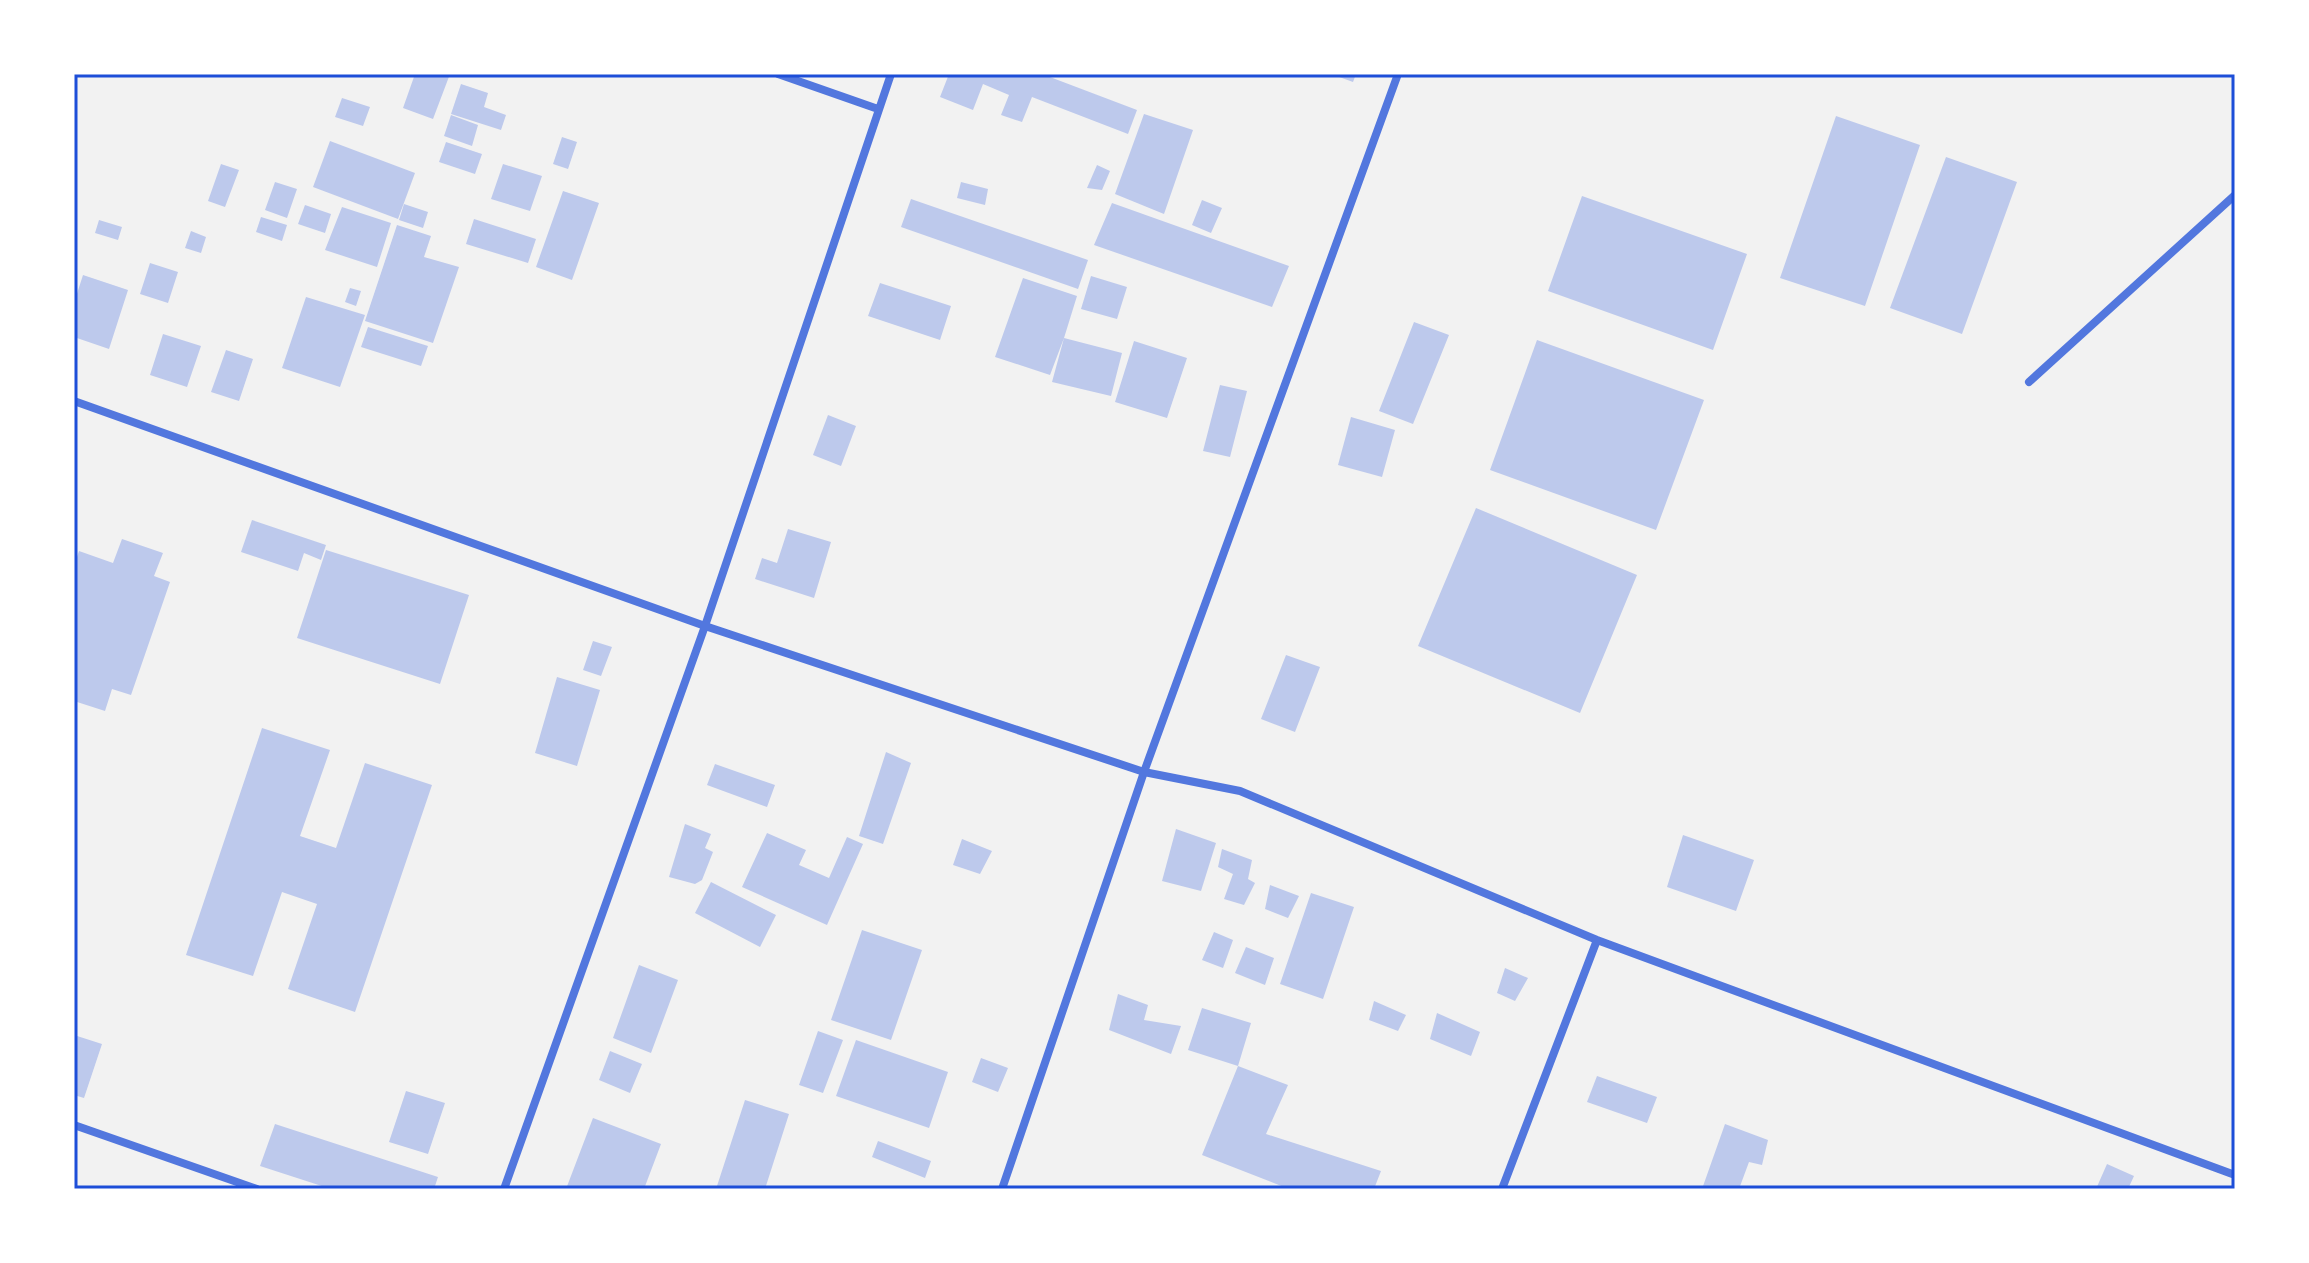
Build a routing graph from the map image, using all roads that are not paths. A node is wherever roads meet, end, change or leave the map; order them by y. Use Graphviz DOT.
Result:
graph roads {
  1 [pos="778,74"];
  2 [pos="891,74"];
  3 [pos="1398,74"];
  4 [pos="878,109"];
  5 [pos="2235,195"];
  6 [pos="2029,382"];
  7 [pos="74,401"];
  8 [pos="705,626"];
  9 [pos="1144,772"];
  10 [pos="1597,940"];
  11 [pos="74,1125"];
  12 [pos="2235,1175"];
  13 [pos="257,1189"];
  14 [pos="504,1189"];
  15 [pos="1002,1189"];
  16 [pos="1502,1189"];
  1 -- 4 [label="street"];
  2 -- 4 [label="street"];
  3 -- 9 [label="street"];
  4 -- 8 [label="street"];
  5 -- 6 [label="street"];
  7 -- 8 [label="street"];
  8 -- 9 [label="street"];
  8 -- 14 [label="street"];
  9 -- 10 [label="street"];
  9 -- 15 [label="street"];
  10 -- 12 [label="street"];
  10 -- 16 [label="street"];
  11 -- 13 [label="street"];
}
